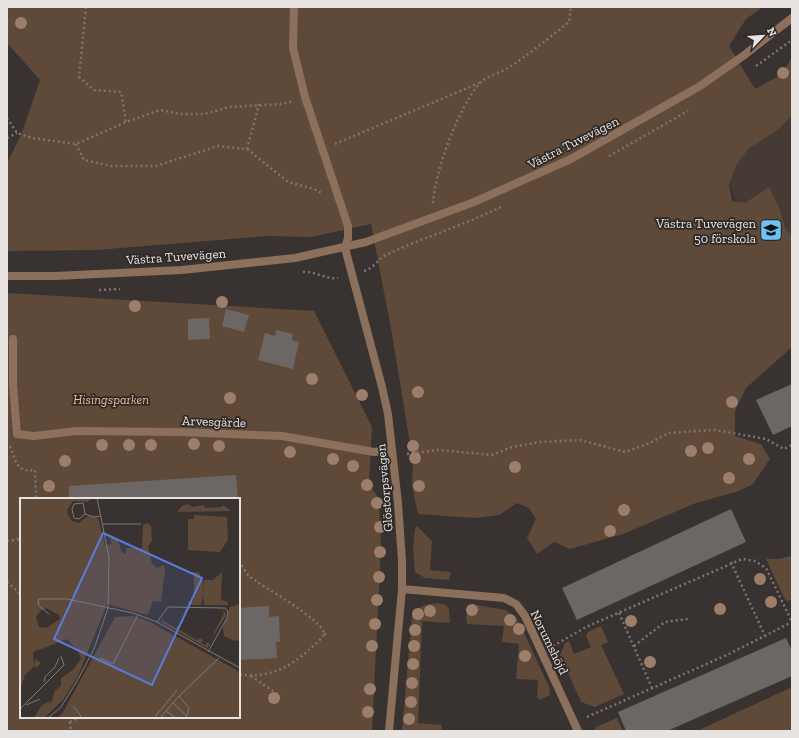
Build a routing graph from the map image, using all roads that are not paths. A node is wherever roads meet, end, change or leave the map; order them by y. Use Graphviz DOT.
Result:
graph roads {
  1 [pos="294,7"];
  2 [pos="792,18"];
  3 [pos="345,248"];
  4 [pos="7,276"];
  5 [pos="13,339"];
  6 [pos="392,450"];
  7 [pos="402,589"];
  8 [pos="389,731"];
  9 [pos="578,731"];
  1 -- 3 [label="street"];
  2 -- 3 [label="street, Västra Tuvevägen"];
  3 -- 4 [label="street, Västra Tuvevägen"];
  3 -- 6 [label="street, Glöstorpsvägen"];
  5 -- 6 [label="street, Arvesgärde"];
  6 -- 7 [label="street, Glöstorpsvägen"];
  7 -- 8 [label="street, Glöstorpsvägen"];
  7 -- 9 [label="street, Norumshöjd"];
}
